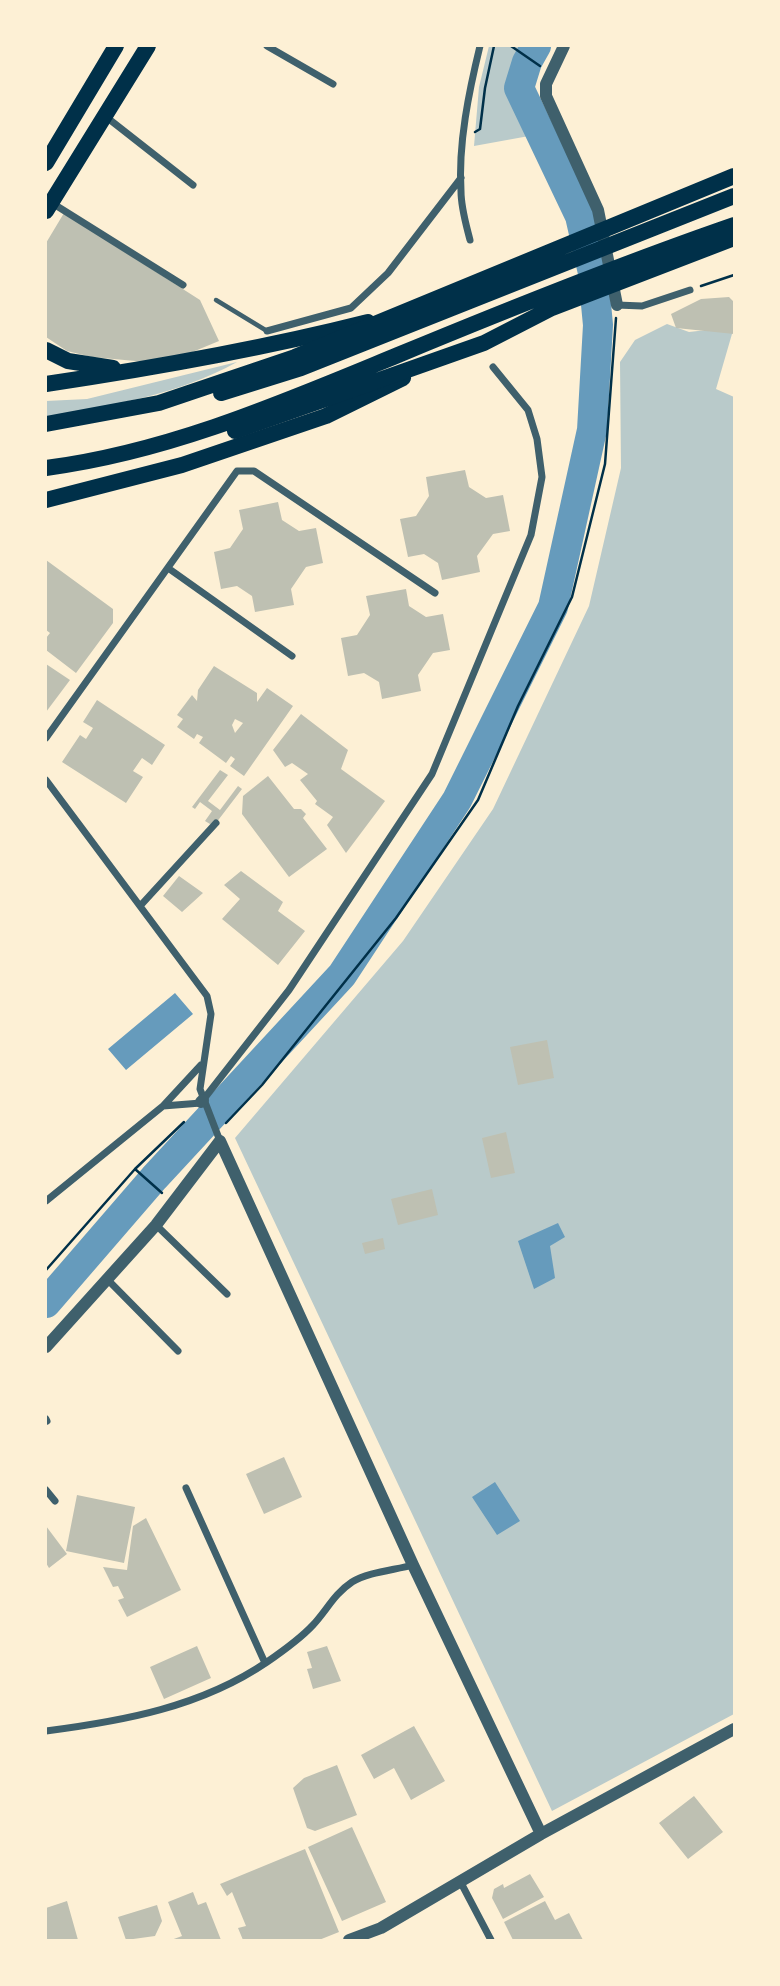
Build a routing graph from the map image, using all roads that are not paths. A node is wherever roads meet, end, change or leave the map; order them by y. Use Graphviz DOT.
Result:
graph roads {
  1 [pos="116,46"];
  2 [pos="148,46"];
  3 [pos="267,46"];
  4 [pos="480,46"];
  5 [pos="564,46"];
  6 [pos="333,84"];
  7 [pos="105,116"];
  8 [pos="46,163"];
  9 [pos="734,176"];
  10 [pos="461,178"];
  11 [pos="194,185"];
  12 [pos="734,196"];
  13 [pos="48,207"];
  14 [pos="734,225"];
  15 [pos="470,240"];
  16 [pos="734,240"];
  17 [pos="183,285"];
  18 [pos="690,290"];
  19 [pos="216,300"];
  20 [pos="617,304"];
  21 [pos="411,311"];
  22 [pos="267,331"];
  23 [pos="46,351"];
  24 [pos="438,360"];
  25 [pos="493,367"];
  26 [pos="146,369"];
  27 [pos="46,384"];
  28 [pos="46,427"];
  29 [pos="46,471"];
  30 [pos="46,500"];
  31 [pos="168,568"];
  32 [pos="435,593"];
  33 [pos="292,656"];
  34 [pos="46,738"];
  35 [pos="46,780"];
  36 [pos="216,823"];
  37 [pos="141,905"];
  38 [pos="202,1064"];
  39 [pos="202,1101"];
  40 [pos="163,1105"];
  41 [pos="219,1138"];
  42 [pos="46,1201"];
  43 [pos="156,1225"];
  44 [pos="106,1278"];
  45 [pos="226,1294"];
  46 [pos="46,1347"];
  47 [pos="178,1351"];
  48 [pos="186,1488"];
  49 [pos="46,1490"];
  50 [pos="55,1500"];
  51 [pos="413,1564"];
  52 [pos="265,1663"];
  53 [pos="734,1729"];
  54 [pos="46,1731"];
  55 [pos="541,1833"];
  56 [pos="460,1881"];
  57 [pos="381,1934"];
  58 [pos="349,1941"];
  59 [pos="491,1941"];
  1 -- 8 [label="main road"];
  2 -- 7 [label="main road"];
  3 -- 6 [label="street"];
  4 -- 10 [label="street"];
  5 -- 20 [label="street"];
  7 -- 11 [label="street"];
  7 -- 13 [label="main road"];
  9 -- 21 [label="main road"];
  10 -- 15 [label="street"];
  10 -- 22 [label="street"];
  12 -- 28 [label="main road"];
  13 -- 17 [label="street"];
  14 -- 29 [label="main road"];
  16 -- 24 [label="main road"];
  18 -- 20 [label="street"];
  19 -- 22 [label="lane"];
  21 -- 26 [label="main road"];
  21 -- 28 [label="main road"];
  23 -- 26 [label="main road"];
  24 -- 29 [label="main road"];
  24 -- 30 [label="main road"];
  25 -- 39 [label="street"];
  26 -- 27 [label="main road"];
  31 -- 32 [label="street"];
  31 -- 33 [label="street"];
  31 -- 34 [label="street"];
  35 -- 37 [label="street"];
  36 -- 37 [label="street"];
  37 -- 38 [label="street"];
  38 -- 39 [label="street"];
  38 -- 40 [label="street"];
  39 -- 40 [label="street"];
  39 -- 41 [label="street"];
  40 -- 42 [label="street"];
  41 -- 43 [label="street"];
  41 -- 51 [label="street"];
  43 -- 44 [label="street"];
  43 -- 45 [label="street"];
  44 -- 46 [label="street"];
  44 -- 47 [label="street"];
  48 -- 52 [label="street"];
  49 -- 50 [label="street"];
  51 -- 52 [label="street"];
  51 -- 55 [label="street"];
  52 -- 54 [label="street"];
  53 -- 55 [label="street"];
  55 -- 56 [label="street"];
  56 -- 57 [label="street"];
  56 -- 59 [label="street"];
  57 -- 58 [label="street"];
}
